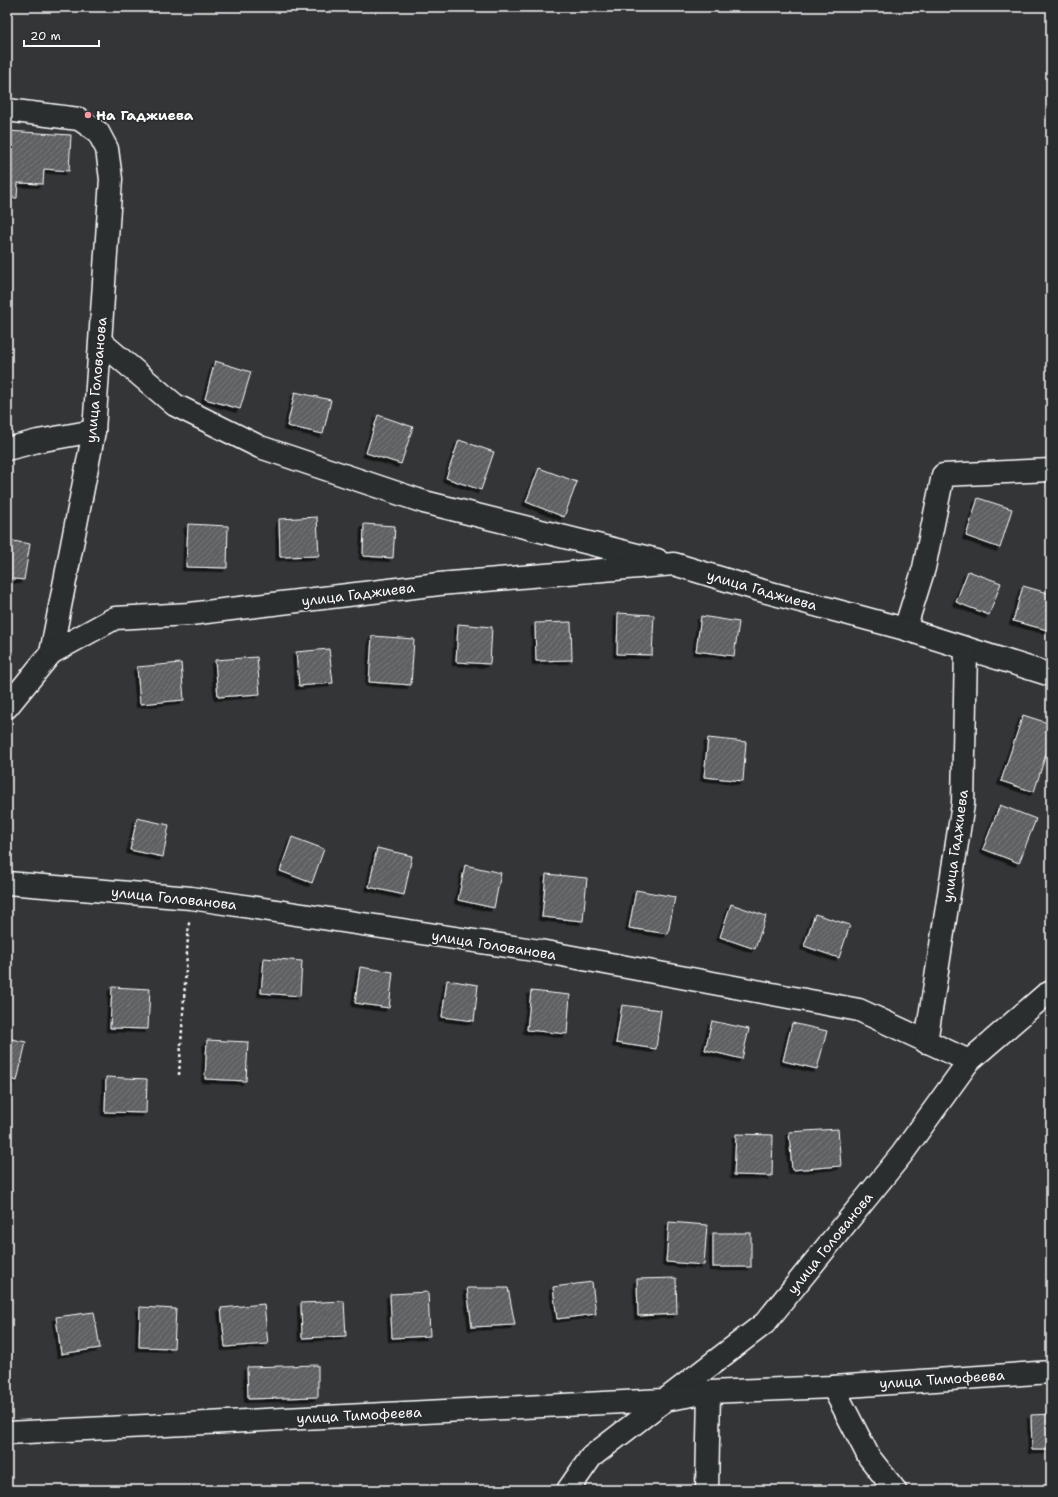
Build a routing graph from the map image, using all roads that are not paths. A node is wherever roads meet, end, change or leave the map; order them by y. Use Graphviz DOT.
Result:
graph roads {
  1 [pos="7,110"];
  2 [pos="101,342"];
  3 [pos="94,431"];
  4 [pos="7,449"];
  5 [pos="1051,470"];
  6 [pos="674,564"];
  7 [pos="905,629"];
  8 [pos="966,648"];
  9 [pos="51,653"];
  10 [pos="1051,675"];
  11 [pos="7,707"];
  12 [pos="7,883"];
  13 [pos="1051,992"];
  14 [pos="926,1042"];
  15 [pos="969,1061"];
  16 [pos="1051,1372"];
  17 [pos="833,1387"];
  18 [pos="710,1392"];
  19 [pos="664,1400"];
  20 [pos="7,1433"];
  21 [pos="568,1490"];
  22 [pos="707,1490"];
  23 [pos="895,1490"];
  1 -- 2 [label="street, улица Голованова"];
  2 -- 3 [label="street, улица Голованова"];
  2 -- 6 [label="street, улица Гаджиева"];
  3 -- 4 [label="street"];
  3 -- 9 [label="street, улица Голованова"];
  5 -- 7 [label="street"];
  6 -- 7 [label="street, улица Гаджиева"];
  6 -- 9 [label="street, улица Гаджиева"];
  7 -- 8 [label="street, улица Гаджиева"];
  8 -- 10 [label="street, улица Гаджиева"];
  8 -- 14 [label="street, улица Гаджиева"];
  9 -- 11 [label="street, улица Голованова"];
  12 -- 14 [label="street, улица Голованова"];
  13 -- 15 [label="street, улица Голованова"];
  14 -- 15 [label="street, улица Голованова"];
  15 -- 19 [label="street, улица Голованова"];
  16 -- 17 [label="street, улица Тимофеева"];
  17 -- 18 [label="street, улица Тимофеева"];
  17 -- 23 [label="street"];
  18 -- 19 [label="street, улица Тимофеева"];
  18 -- 22 [label="street"];
  19 -- 20 [label="street, улица Тимофеева"];
  19 -- 21 [label="street, улица Голованова"];
}
